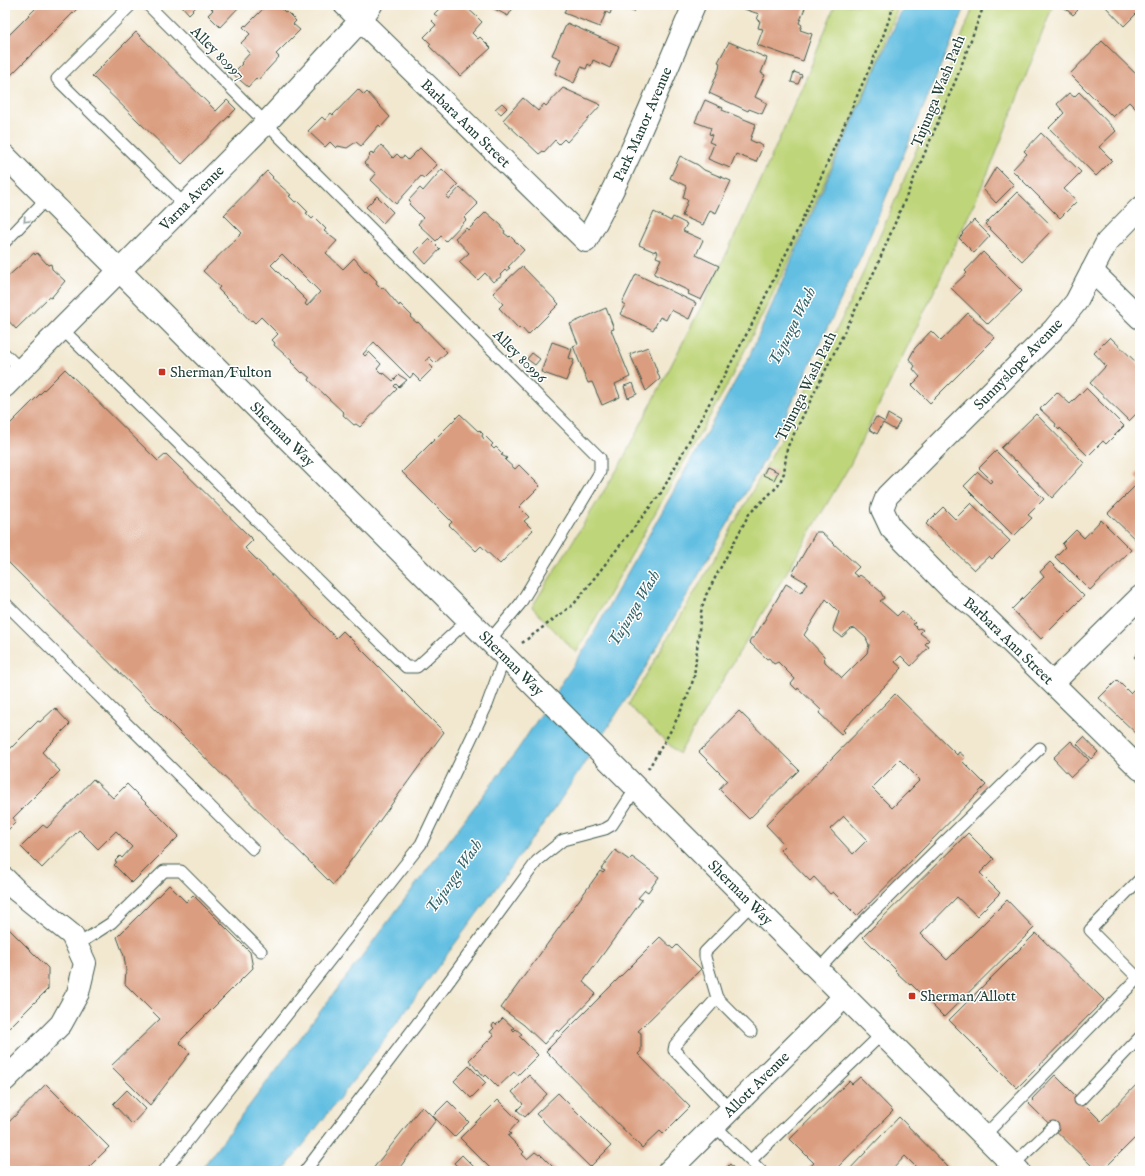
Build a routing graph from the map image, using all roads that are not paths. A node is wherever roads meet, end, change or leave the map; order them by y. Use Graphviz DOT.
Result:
graph roads {
  1 [pos="131,5"];
  2 [pos="148,5"];
  3 [pos="345,5"];
  4 [pos="694,5"];
  5 [pos="366,13"];
  6 [pos="266,123"];
  7 [pos="5,156"];
  8 [pos="48,197"];
  9 [pos="185,205"];
  10 [pos="1140,208"];
  11 [pos="586,241"];
  12 [pos="5,242"];
  13 [pos="121,270"];
  14 [pos="1092,272"];
  15 [pos="1140,318"];
  16 [pos="62,329"];
  17 [pos="5,354"];
  18 [pos="21,370"];
  19 [pos="5,386"];
  20 [pos="882,509"];
  21 [pos="1140,597"];
  22 [pos="5,603"];
  23 [pos="468,620"];
  24 [pos="489,641"];
  25 [pos="505,656"];
  26 [pos="1053,683"];
  27 [pos="1040,748"];
  28 [pos="1140,769"];
  29 [pos="628,781"];
  30 [pos="253,850"];
  31 [pos="5,879"];
  32 [pos="1140,879"];
  33 [pos="752,904"];
  34 [pos="262,950"];
  35 [pos="81,954"];
  36 [pos="818,970"];
  37 [pos="1139,977"];
  38 [pos="844,997"];
  39 [pos="717,998"];
  40 [pos="751,1032"];
  41 [pos="882,1034"];
  42 [pos="1140,1037"];
  43 [pos="5,1080"];
  44 [pos="1080,1100"];
  45 [pos="731,1110"];
  46 [pos="715,1126"];
  47 [pos="1053,1127"];
  48 [pos="984,1136"];
  49 [pos="750,1160"];
  50 [pos="1016,1168"];
  51 [pos="164,1171"];
  52 [pos="305,1171"];
  53 [pos="669,1171"];
  54 [pos="761,1171"];
  1 -- 9 [label="lane"];
  2 -- 6 [label="lane, Alley 80997"];
  3 -- 5 [label="street, Barbara Ann Street"];
  4 -- 11 [label="street, Park Manor Avenue"];
  5 -- 6 [label="street, Varna Avenue"];
  5 -- 11 [label="street, Barbara Ann Street"];
  6 -- 9 [label="street, Varna Avenue"];
  6 -- 24 [label="lane, Alley 80996"];
  7 -- 8 [label="street, Sherman Way"];
  8 -- 12 [label="lane, one-way"];
  8 -- 13 [label="street, Sherman Way"];
  9 -- 13 [label="street, Varna Avenue"];
  10 -- 14 [label="street, Sunnyslope Avenue"];
  13 -- 16 [label="street, Varna Avenue"];
  13 -- 23 [label="street, Sherman Way"];
  14 -- 15 [label="street"];
  14 -- 20 [label="street, Sunnyslope Avenue"];
  16 -- 18 [label="street, Varna Avenue"];
  16 -- 23 [label="lane"];
  17 -- 18 [label="lane"];
  18 -- 19 [label="street, Varna Avenue"];
  20 -- 26 [label="street, Barbara Ann Street"];
  21 -- 26 [label="street"];
  22 -- 30 [label="lane"];
  23 -- 24 [label="street, Sherman Way"];
  24 -- 25 [label="street, Sherman Way"];
  25 -- 29 [label="street, Sherman Way"];
  25 -- 51 [label="lane"];
  26 -- 28 [label="street, Barbara Ann Street"];
  27 -- 36 [label="lane"];
  29 -- 33 [label="street, Sherman Way"];
  29 -- 52 [label="lane"];
  31 -- 35 [label="street"];
  32 -- 37 [label="lane"];
  33 -- 36 [label="street, Sherman Way"];
  33 -- 39 [label="lane"];
  34 -- 35 [label="lane"];
  35 -- 43 [label="street"];
  36 -- 38 [label="street, Sherman Way"];
  37 -- 48 [label="lane"];
  38 -- 41 [label="street, Sherman Way"];
  38 -- 45 [label="street, Allott Avenue"];
  39 -- 40 [label="lane"];
  39 -- 45 [label="lane"];
  41 -- 48 [label="street, Sherman Way"];
  41 -- 49 [label="lane"];
  42 -- 44 [label="lane"];
  45 -- 46 [label="street, Allott Avenue"];
  46 -- 49 [label="lane"];
  46 -- 53 [label="street, Allott Avenue"];
  47 -- 50 [label="lane"];
  48 -- 50 [label="street, Sherman Way"];
  49 -- 54 [label="lane"];
}
